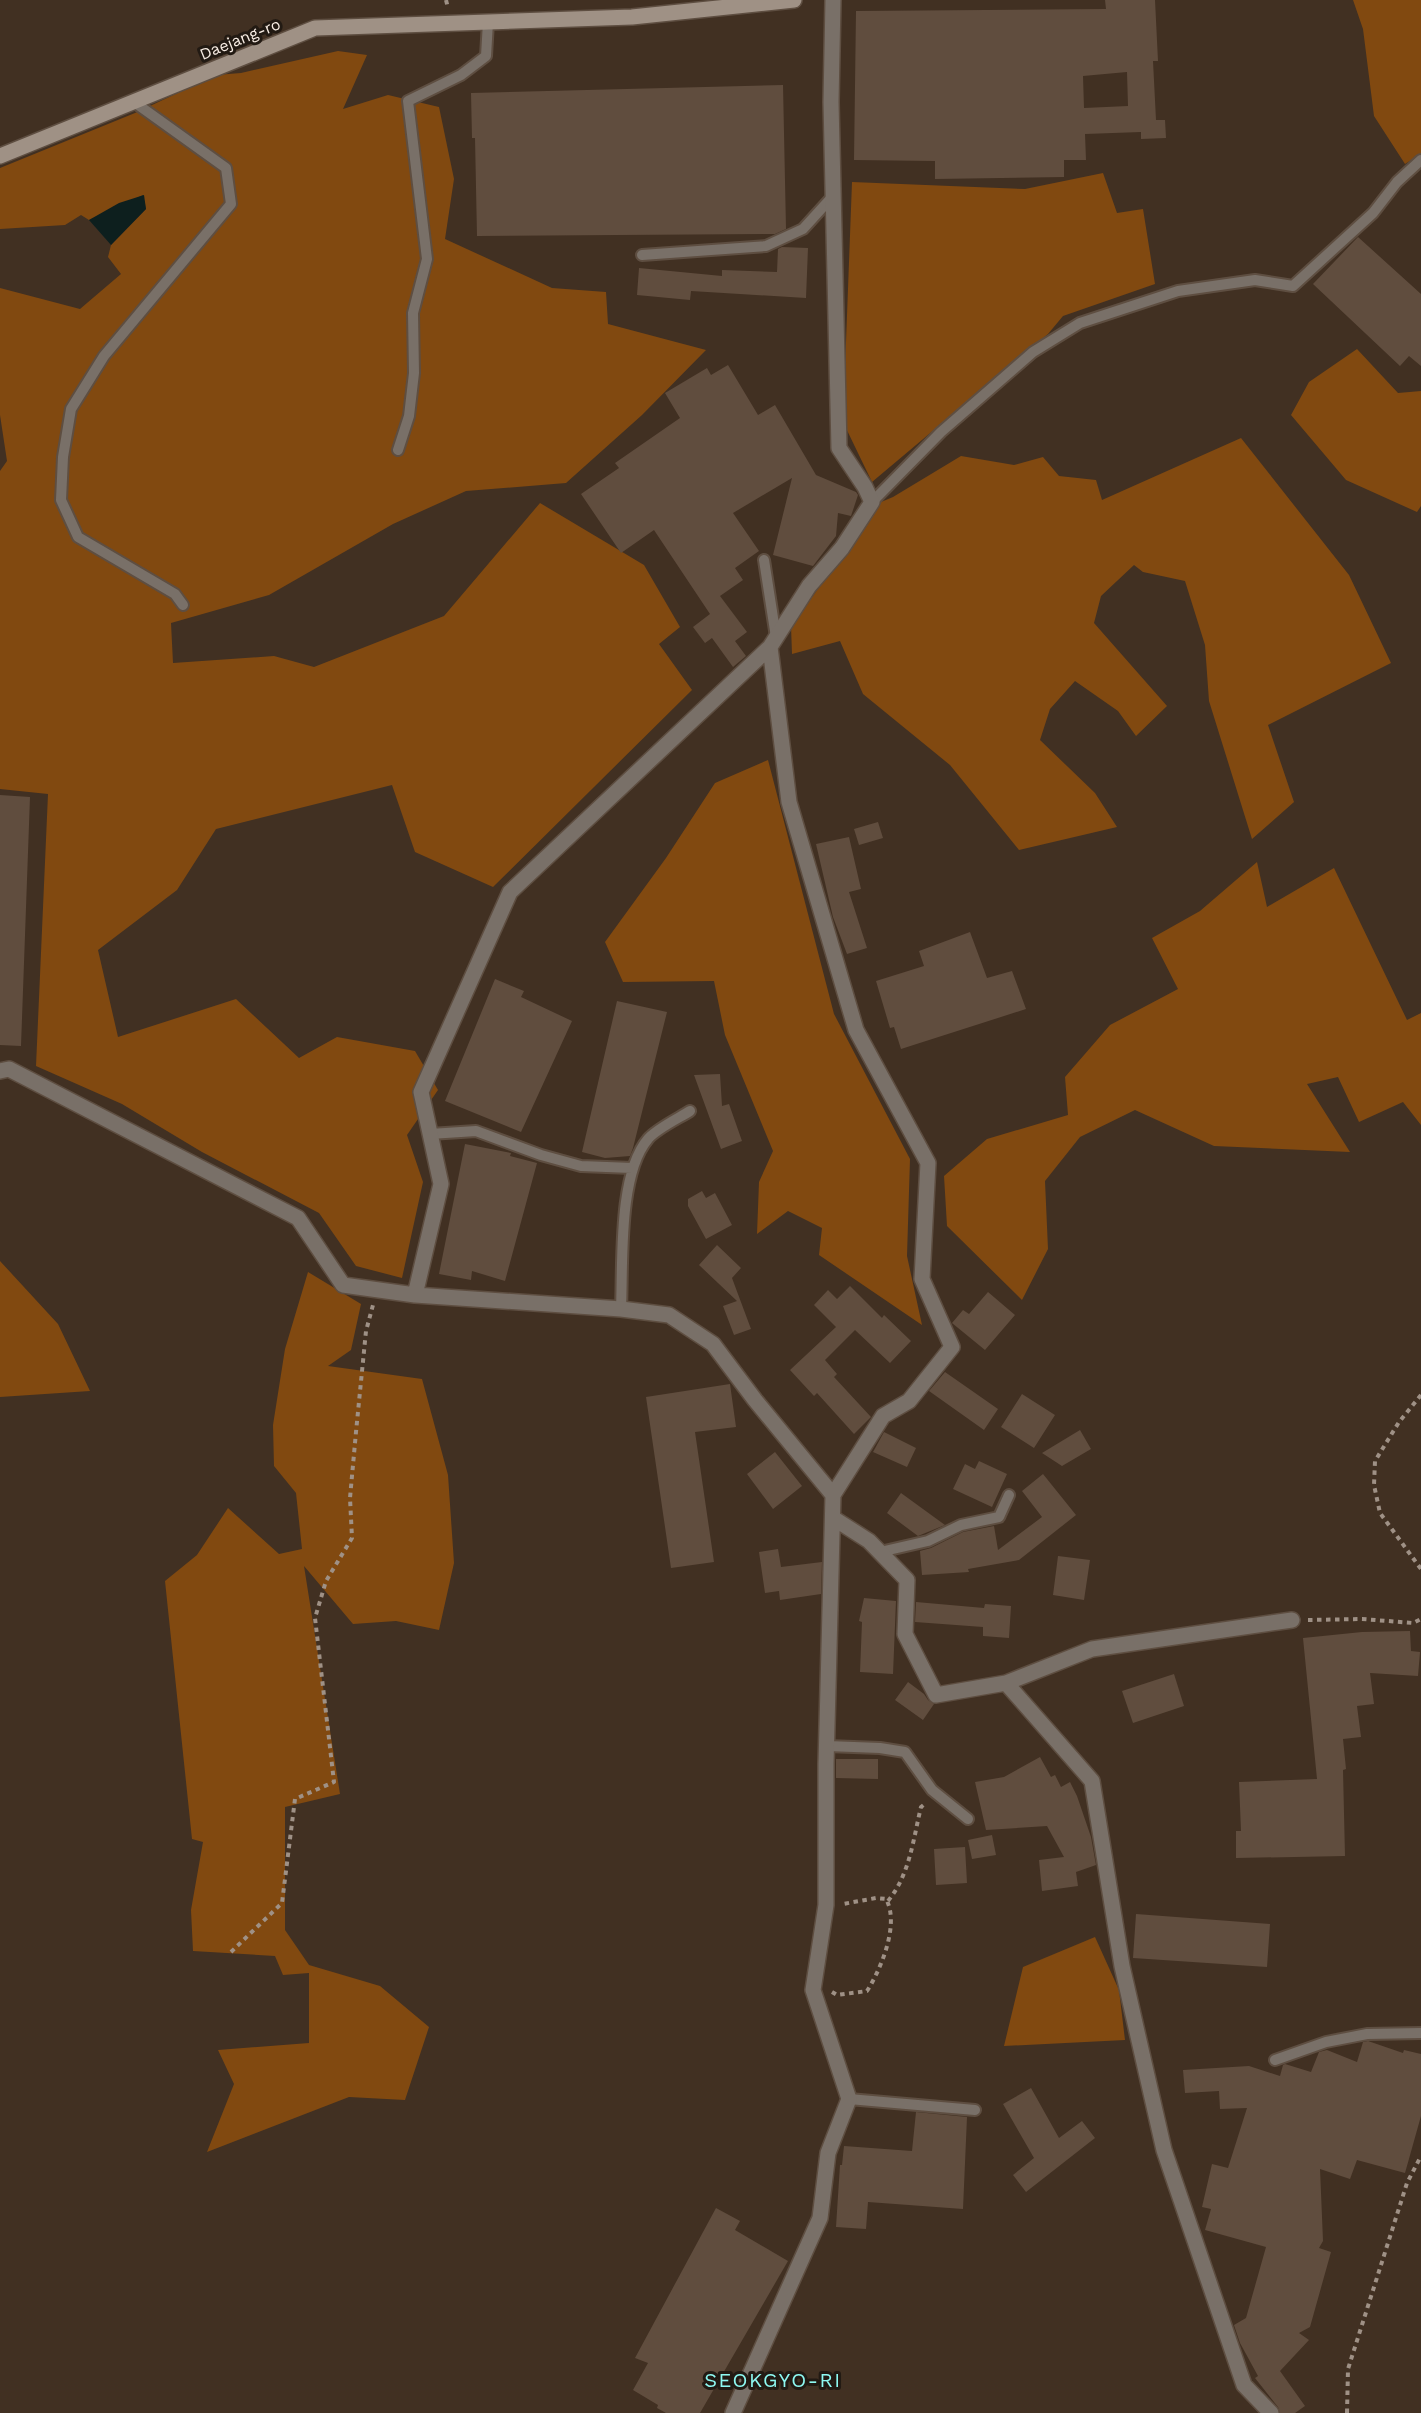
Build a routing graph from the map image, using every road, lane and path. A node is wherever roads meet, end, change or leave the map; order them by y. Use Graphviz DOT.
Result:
graph roads {
  1 [pos="794,0"];
  2 [pos="833,0"];
  3 [pos="488,22"];
  4 [pos="135,102"];
  5 [pos="0,156"];
  6 [pos="1421,160"];
  7 [pos="833,196"];
  8 [pos="642,255"];
  9 [pos="398,450"];
  10 [pos="872,502"];
  11 [pos="764,560"];
  12 [pos="183,605"];
  13 [pos="773,642"];
  14 [pos="0,1071"];
  15 [pos="690,1111"];
  16 [pos="430,1134"];
  17 [pos="632,1168"];
  18 [pos="378,1290"];
  19 [pos="415,1295"];
  20 [pos="621,1309"];
  21 [pos="1421,1395"];
  22 [pos="833,1495"];
  23 [pos="1009,1495"];
  24 [pos="834,1518"];
  25 [pos="880,1552"];
  26 [pos="1421,1569"];
  27 [pos="1421,1619"];
  28 [pos="1292,1620"];
  29 [pos="1006,1683"];
  30 [pos="827,1746"];
  31 [pos="935,1793"];
  32 [pos="968,1820"];
  33 [pos="888,1901"];
  34 [pos="826,1905"];
  35 [pos="231,1952"];
  36 [pos="814,1993"];
  37 [pos="1421,2033"];
  38 [pos="1275,2060"];
  39 [pos="849,2099"];
  40 [pos="975,2110"];
  41 [pos="1421,2156"];
  42 [pos="733,2413"];
  43 [pos="1271,2413"];
  44 [pos="1347,2413"];
  1 -- 3 [label="street, Daejang-ro"];
  2 -- 7 [label="street"];
  3 -- 4 [label="street, Daejang-ro"];
  3 -- 9 [label="lane"];
  4 -- 5 [label="street, Daejang-ro"];
  4 -- 12 [label="lane"];
  6 -- 10 [label="lane"];
  7 -- 8 [label="lane"];
  7 -- 10 [label="street"];
  10 -- 13 [label="street"];
  11 -- 13 [label="lane"];
  13 -- 16 [label="street"];
  13 -- 22 [label="street"];
  14 -- 18 [label="street"];
  15 -- 17 [label="lane"];
  16 -- 17 [label="lane"];
  16 -- 19 [label="street"];
  17 -- 20 [label="lane"];
  18 -- 19 [label="street"];
  18 -- 35 [label="path"];
  19 -- 20 [label="street"];
  20 -- 22 [label="street"];
  21 -- 26 [label="path"];
  22 -- 24 [label="street"];
  23 -- 25 [label="lane"];
  24 -- 25 [label="street"];
  24 -- 30 [label="street"];
  25 -- 29 [label="street"];
  27 -- 28 [label="path"];
  28 -- 29 [label="street"];
  29 -- 43 [label="street"];
  30 -- 31 [label="lane"];
  30 -- 34 [label="street"];
  31 -- 32 [label="lane"];
  31 -- 33 [label="path"];
  33 -- 34 [label="path"];
  33 -- 36 [label="path"];
  34 -- 36 [label="street"];
  36 -- 39 [label="street"];
  37 -- 38 [label="lane"];
  39 -- 40 [label="lane"];
  39 -- 42 [label="street"];
  41 -- 44 [label="path"];
}
